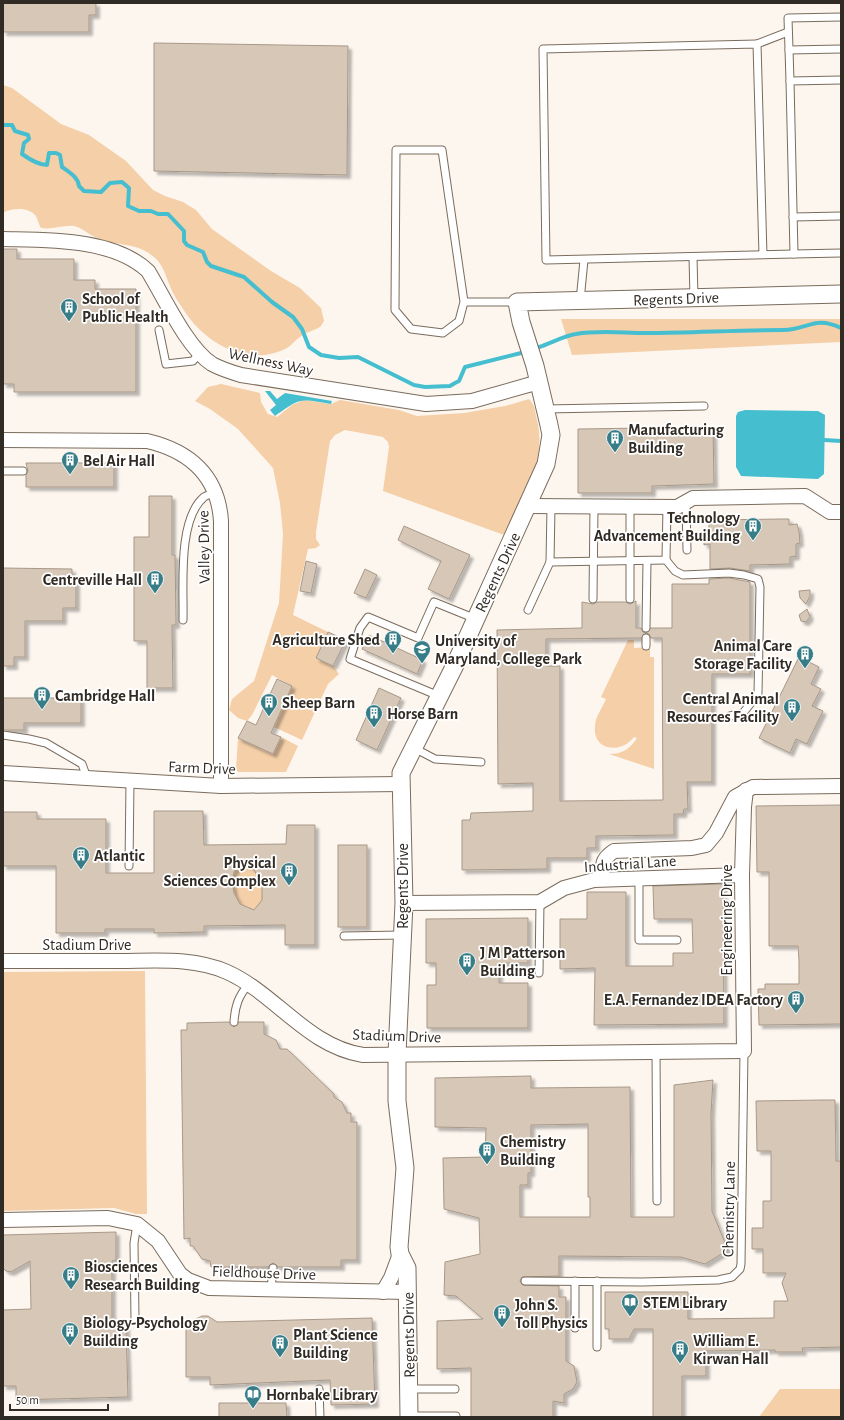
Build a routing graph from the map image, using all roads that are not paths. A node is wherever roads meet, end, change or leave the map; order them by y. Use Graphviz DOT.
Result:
graph roads {
  1 [pos="841,17"];
  2 [pos="788,32"];
  3 [pos="757,44"];
  4 [pos="841,49"];
  5 [pos="789,50"];
  6 [pos="841,80"];
  7 [pos="790,81"];
  8 [pos="841,216"];
  9 [pos="793,217"];
  10 [pos="3,239"];
  11 [pos="794,254"];
  12 [pos="841,254"];
  13 [pos="763,255"];
  14 [pos="693,257"];
  15 [pos="584,260"];
  16 [pos="841,294"];
  17 [pos="694,298"];
  18 [pos="580,301"];
  19 [pos="464,302"];
  20 [pos="517,302"];
  21 [pos="159,330"];
  22 [pos="199,353"];
  23 [pos="539,382"];
  24 [pos="704,406"];
  25 [pos="545,409"];
  26 [pos="3,440"];
  27 [pos="3,471"];
  28 [pos="23,471"];
  29 [pos="216,492"];
  30 [pos="691,499"];
  31 [pos="528,506"];
  32 [pos="551,506"];
  33 [pos="594,506"];
  34 [pos="630,506"];
  35 [pos="667,506"];
  36 [pos="841,512"];
  37 [pos="687,550"];
  38 [pos="629,560"];
  39 [pos="647,560"];
  40 [pos="666,560"];
  41 [pos="593,561"];
  42 [pos="550,562"];
  43 [pos="593,599"];
  44 [pos="630,599"];
  45 [pos="528,610"];
  46 [pos="476,619"];
  47 [pos="183,620"];
  48 [pos="646,628"];
  49 [pos="646,638"];
  50 [pos="646,646"];
  51 [pos="439,696"];
  52 [pos="730,716"];
  53 [pos="3,735"];
  54 [pos="414,747"];
  55 [pos="481,762"];
  56 [pos="3,773"];
  57 [pos="87,778"];
  58 [pos="130,781"];
  59 [pos="400,784"];
  60 [pos="221,786"];
  61 [pos="841,786"];
  62 [pos="746,790"];
  63 [pos="129,866"];
  64 [pos="742,875"];
  65 [pos="639,878"];
  66 [pos="602,879"];
  67 [pos="540,902"];
  68 [pos="404,903"];
  69 [pos="402,935"];
  70 [pos="344,936"];
  71 [pos="677,940"];
  72 [pos="3,961"];
  73 [pos="540,973"];
  74 [pos="249,984"];
  75 [pos="234,1022"];
  76 [pos="744,1051"];
  77 [pos="656,1052"];
  78 [pos="396,1054"];
  79 [pos="657,1201"];
  80 [pos="3,1220"];
  81 [pos="138,1224"];
  82 [pos="400,1254"];
  83 [pos="273,1268"];
  84 [pos="525,1281"];
  85 [pos="576,1281"];
  86 [pos="597,1281"];
  87 [pos="271,1290"];
  88 [pos="383,1292"];
  89 [pos="408,1292"];
  90 [pos="135,1319"];
  91 [pos="576,1328"];
  92 [pos="597,1347"];
  93 [pos="319,1389"];
  94 [pos="409,1389"];
  95 [pos="455,1389"];
  96 [pos="456,1416"];
  97 [pos="320,1417"];
  98 [pos="409,1417"];
  1 -- 2 [label="lane"];
  2 -- 3 [label="lane"];
  2 -- 5 [label="lane"];
  3 -- 13 [label="lane"];
  3 -- 15 [label="lane"];
  4 -- 5 [label="lane"];
  5 -- 7 [label="lane"];
  6 -- 7 [label="lane"];
  7 -- 9 [label="lane"];
  8 -- 9 [label="lane"];
  9 -- 11 [label="lane"];
  10 -- 22 [label="street, Wellness Way"];
  11 -- 12 [label="lane"];
  11 -- 13 [label="lane"];
  13 -- 14 [label="lane"];
  14 -- 15 [label="lane"];
  14 -- 17 [label="lane"];
  15 -- 18 [label="lane"];
  16 -- 17 [label="street, Regents Drive"];
  17 -- 18 [label="street, Regents Drive"];
  18 -- 20 [label="street, Regents Drive"];
  19 -- 19 [label="lane"];
  19 -- 20 [label="lane"];
  20 -- 23 [label="street, Regents Drive"];
  21 -- 22 [label="lane"];
  22 -- 23 [label="street, Wellness Way"];
  23 -- 25 [label="street, Regents Drive"];
  24 -- 25 [label="lane"];
  25 -- 31 [label="street, Regents Drive"];
  26 -- 29 [label="street, Valley Drive"];
  27 -- 28 [label="lane"];
  29 -- 47 [label="lane"];
  29 -- 60 [label="street, Valley Drive"];
  30 -- 35 [label="street"];
  30 -- 36 [label="street"];
  30 -- 37 [label="lane"];
  31 -- 32 [label="street"];
  31 -- 46 [label="street, Regents Drive"];
  32 -- 33 [label="street"];
  32 -- 42 [label="lane"];
  33 -- 34 [label="street"];
  33 -- 41 [label="lane"];
  34 -- 35 [label="street"];
  34 -- 38 [label="lane"];
  35 -- 40 [label="lane"];
  38 -- 39 [label="lane"];
  38 -- 41 [label="lane"];
  38 -- 44 [label="lane"];
  39 -- 40 [label="lane"];
  39 -- 48 [label="lane"];
  40 -- 52 [label="lane"];
  41 -- 42 [label="lane"];
  41 -- 43 [label="lane"];
  42 -- 45 [label="lane"];
  46 -- 51 [label="street, Regents Drive"];
  46 -- 51 [label="lane"];
  49 -- 50 [label="lane"];
  51 -- 54 [label="street, Regents Drive"];
  53 -- 57 [label="lane"];
  54 -- 55 [label="lane"];
  54 -- 59 [label="street, Regents Drive"];
  56 -- 57 [label="street, Farm Drive"];
  57 -- 58 [label="street, Farm Drive"];
  58 -- 60 [label="street, Farm Drive"];
  58 -- 63 [label="lane"];
  59 -- 60 [label="street, Farm Drive"];
  59 -- 68 [label="street, Regents Drive"];
  61 -- 62 [label="street"];
  62 -- 64 [label="street, Engineering Drive"];
  62 -- 66 [label="street, Engineering Drive"];
  64 -- 65 [label="street, Industrial Lane"];
  64 -- 76 [label="street, Engineering Drive"];
  65 -- 66 [label="street, Industrial Lane"];
  65 -- 71 [label="lane"];
  66 -- 67 [label="street, Industrial Lane"];
  67 -- 68 [label="street, Industrial Lane"];
  67 -- 73 [label="lane"];
  68 -- 69 [label="street, Regents Drive"];
  69 -- 70 [label="lane"];
  69 -- 78 [label="street, Regents Drive"];
  72 -- 74 [label="street, Stadium Drive"];
  74 -- 75 [label="lane"];
  74 -- 78 [label="street, Stadium Drive"];
  76 -- 77 [label="street, Stadium Drive"];
  76 -- 86 [label="lane, Chemistry Lane"];
  77 -- 78 [label="street, Stadium Drive"];
  77 -- 79 [label="lane"];
  78 -- 82 [label="street, Regents Drive"];
  80 -- 81 [label="street, Fieldhouse Drive"];
  81 -- 87 [label="street, Fieldhouse Drive"];
  81 -- 90 [label="lane"];
  82 -- 88 [label="street, Regents Drive"];
  82 -- 89 [label="street, Regents Drive"];
  83 -- 87 [label="lane"];
  84 -- 85 [label="lane, Chemistry Lane"];
  85 -- 86 [label="lane, Chemistry Lane"];
  85 -- 91 [label="lane"];
  86 -- 92 [label="lane"];
  87 -- 88 [label="street, Fieldhouse Drive"];
  88 -- 89 [label="street, Fieldhouse Drive"];
  89 -- 94 [label="street, Regents Drive"];
  93 -- 97 [label="lane"];
  94 -- 95 [label="lane"];
  94 -- 98 [label="street, Regents Drive"];
  96 -- 98 [label="lane"];
}
